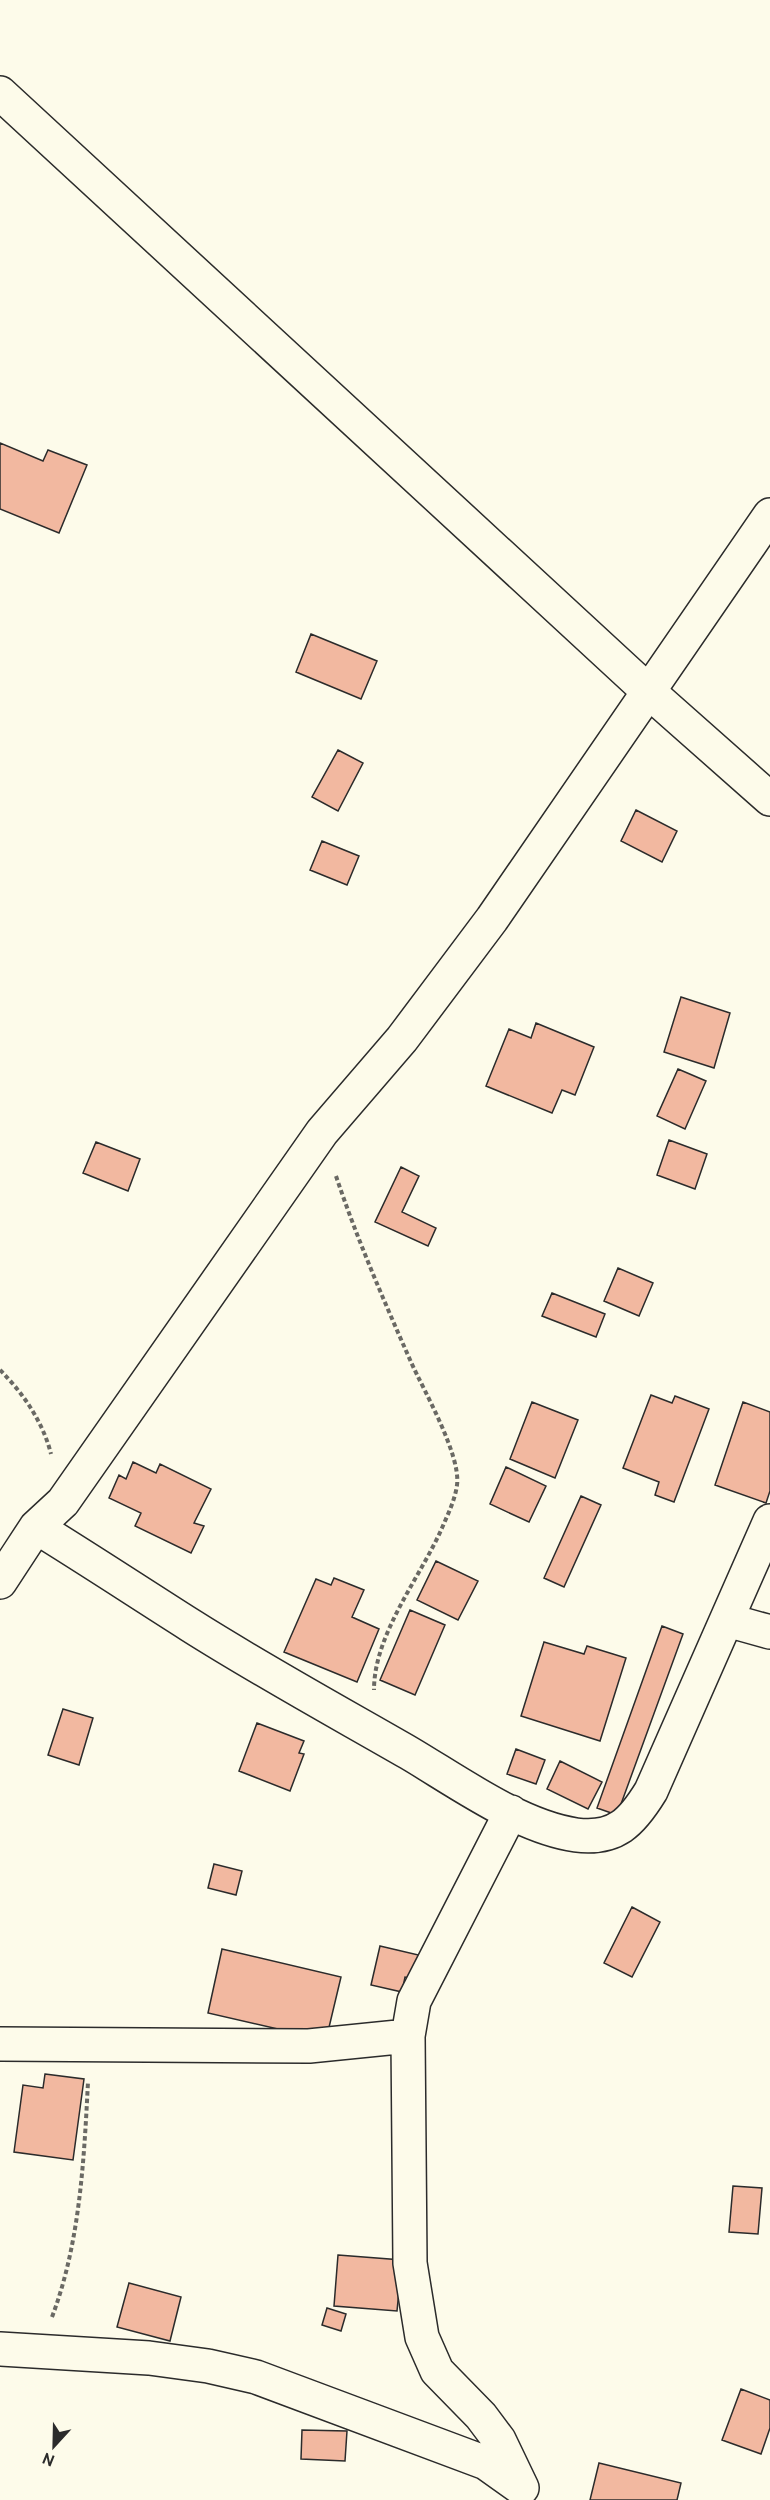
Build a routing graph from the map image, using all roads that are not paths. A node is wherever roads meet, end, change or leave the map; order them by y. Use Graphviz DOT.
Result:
graph roads {
  1 [pos="3,100"];
  2 [pos="770,515"];
  3 [pos="648,691"];
  4 [pos="770,799"];
  5 [pos="770,1521"];
  6 [pos="36,1527"];
  7 [pos="0,1582"];
  8 [pos="727,1620"];
  9 [pos="770,1632"];
  10 [pos="511,1812"];
  11 [pos="408,2036"];
  12 [pos="0,2044"];
  13 [pos="0,2349"];
  14 [pos="524,2494"];
  1 -- 3 [label="street"];
  2 -- 3 [label="street"];
  3 -- 4 [label="street"];
  3 -- 6 [label="street"];
  5 -- 8 [label="street"];
  6 -- 7 [label="street"];
  6 -- 10 [label="street"];
  8 -- 9 [label="street"];
  8 -- 10 [label="street"];
  10 -- 11 [label="street"];
  11 -- 12 [label="street"];
  11 -- 14 [label="street"];
  13 -- 14 [label="street"];
}
